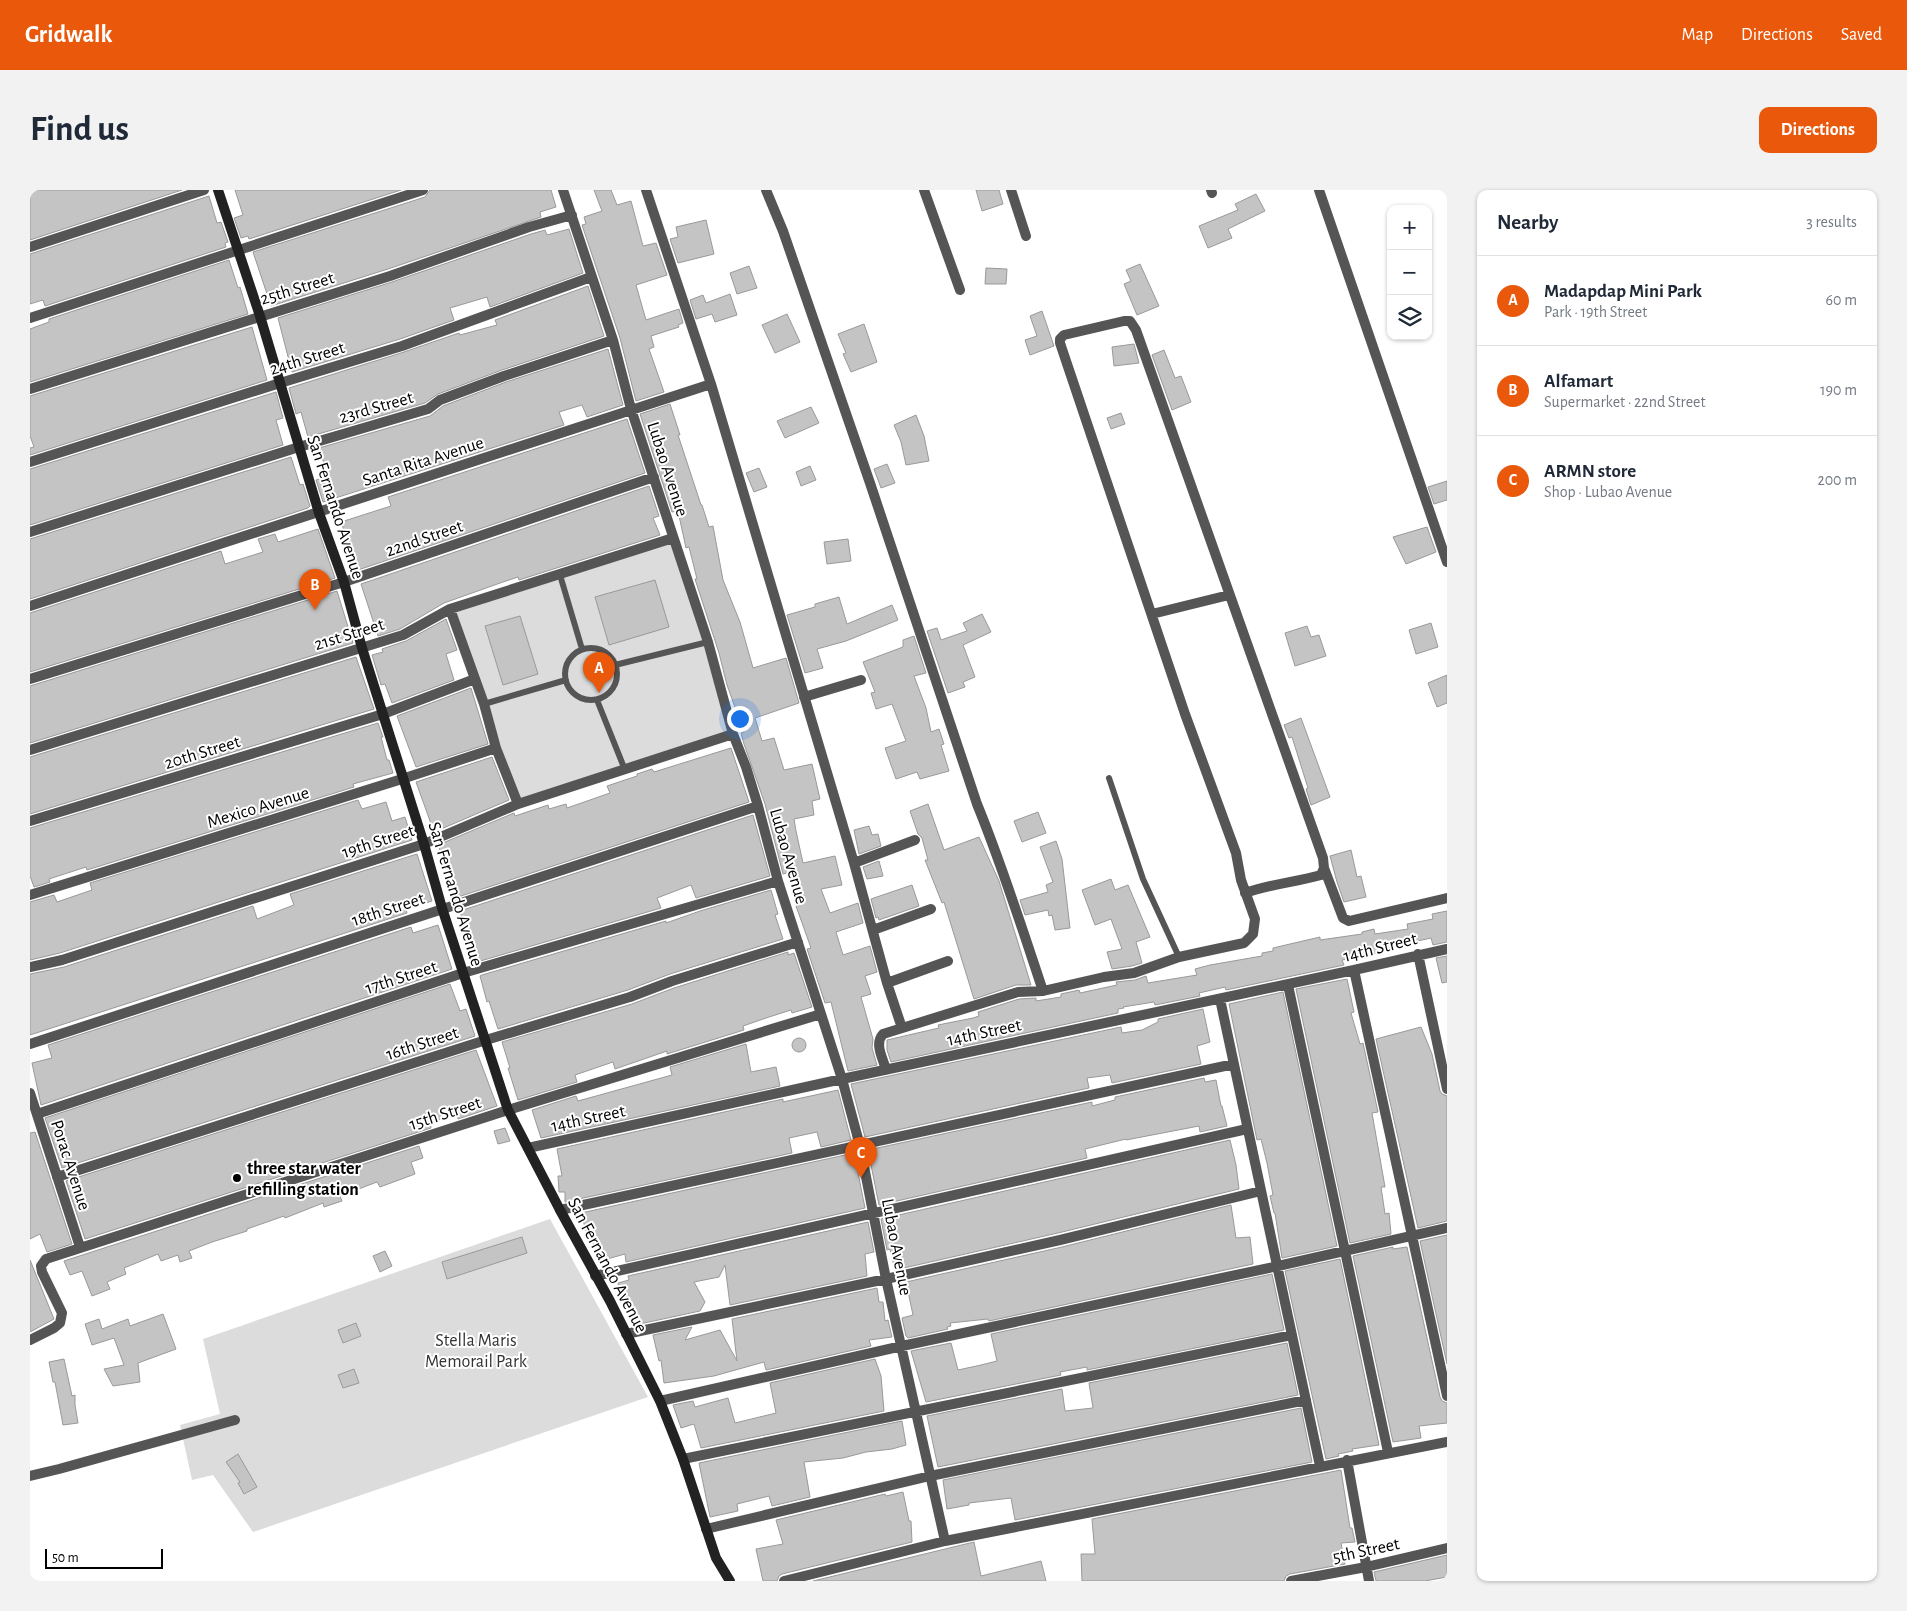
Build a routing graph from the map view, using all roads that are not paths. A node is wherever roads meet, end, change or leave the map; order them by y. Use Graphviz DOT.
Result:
graph roads {
  1 [pos="204,190"];
  2 [pos="218,190"];
  3 [pos="423,190"];
  4 [pos="563,190"];
  5 [pos="646,190"];
  6 [pos="766,190"];
  7 [pos="924,190"];
  8 [pos="1011,190"];
  9 [pos="1319,190"];
  10 [pos="572,215"];
  11 [pos="1026,236"];
  12 [pos="30,247"];
  13 [pos="239,250"];
  14 [pos="591,277"];
  15 [pos="960,290"];
  16 [pos="260,316"];
  17 [pos="30,318"];
  18 [pos="612,340"];
  19 [pos="280,383"];
  20 [pos="711,384"];
  21 [pos="30,389"];
  22 [pos="631,409"];
  23 [pos="299,447"];
  24 [pos="30,462"];
  25 [pos="654,477"];
  26 [pos="319,512"];
  27 [pos="30,532"];
  28 [pos="673,538"];
  29 [pos="1447,562"];
  30 [pos="560,575"];
  31 [pos="344,582"];
  32 [pos="1229,595"];
  33 [pos="30,606"];
  34 [pos="450,609"];
  35 [pos="1152,614"];
  36 [pos="708,642"];
  37 [pos="362,648"];
  38 [pos="582,650"];
  39 [pos="615,665"];
  40 [pos="30,679"];
  41 [pos="475,679"];
  42 [pos="566,680"];
  43 [pos="861,680"];
  44 [pos="804,697"];
  45 [pos="598,700"];
  46 [pos="484,704"];
  47 [pos="383,714"];
  48 [pos="733,734"];
  49 [pos="496,748"];
  50 [pos="30,750"];
  51 [pos="625,770"];
  52 [pos="1109,778"];
  53 [pos="402,779"];
  54 [pos="518,804"];
  55 [pos="758,806"];
  56 [pos="30,821"];
  57 [pos="915,840"];
  58 [pos="424,844"];
  59 [pos="854,862"];
  60 [pos="1324,868"];
  61 [pos="778,881"];
  62 [pos="1245,893"];
  63 [pos="30,896"];
  64 [pos="1447,898"];
  65 [pos="442,908"];
  66 [pos="932,909"];
  67 [pos="873,930"];
  68 [pos="798,942"];
  69 [pos="1447,949"];
  70 [pos="1418,954"];
  71 [pos="1179,957"];
  72 [pos="948,961"];
  73 [pos="30,967"];
  74 [pos="1354,970"];
  75 [pos="463,973"];
  76 [pos="887,983"];
  77 [pos="1288,985"];
  78 [pos="1043,991"];
  79 [pos="1220,999"];
  80 [pos="821,1014"];
  81 [pos="902,1028"];
  82 [pos="486,1040"];
  83 [pos="30,1044"];
  84 [pos="1234,1064"];
  85 [pos="886,1070"];
  86 [pos="842,1079"];
  87 [pos="1447,1089"];
  88 [pos="30,1094"];
  89 [pos="508,1110"];
  90 [pos="37,1114"];
  91 [pos="1247,1129"];
  92 [pos="860,1146"];
  93 [pos="528,1148"];
  94 [pos="57,1177"];
  95 [pos="1262,1190"];
  96 [pos="560,1210"];
  97 [pos="874,1214"];
  98 [pos="1447,1228"];
  99 [pos="1412,1234"];
  100 [pos="80,1248"];
  101 [pos="1344,1251"];
  102 [pos="1278,1266"];
  103 [pos="595,1276"];
  104 [pos="886,1279"];
  105 [pos="626,1334"];
  106 [pos="1292,1335"];
  107 [pos="30,1340"];
  108 [pos="902,1346"];
  109 [pos="1447,1396"];
  110 [pos="1306,1400"];
  111 [pos="660,1401"];
  112 [pos="916,1411"];
  113 [pos="235,1420"];
  114 [pos="1447,1442"];
  115 [pos="1388,1452"];
  116 [pos="683,1459"];
  117 [pos="1347,1460"];
  118 [pos="1320,1466"];
  119 [pos="30,1476"];
  120 [pos="930,1476"];
  121 [pos="706,1529"];
  122 [pos="945,1541"];
  123 [pos="1447,1548"];
  124 [pos="1366,1567"];
  125 [pos="730,1581"];
  126 [pos="784,1581"];
  127 [pos="1291,1581"];
  128 [pos="1369,1581"];
  1 -- 12 [label="street"];
  2 -- 13 [label="main road, San Fernando Avenue"];
  3 -- 13 [label="street"];
  4 -- 10 [label="street, Lubao Avenue"];
  5 -- 20 [label="street"];
  6 -- 78 [label="street"];
  7 -- 15 [label="street"];
  8 -- 11 [label="street"];
  9 -- 29 [label="street"];
  10 -- 14 [label="street, Lubao Avenue"];
  10 -- 16 [label="street, 25th Street"];
  13 -- 16 [label="main road, San Fernando Avenue"];
  13 -- 17 [label="street"];
  14 -- 18 [label="street, Lubao Avenue"];
  14 -- 19 [label="street, 24th Street"];
  16 -- 19 [label="main road, San Fernando Avenue"];
  16 -- 21 [label="street, 25th Street"];
  18 -- 22 [label="street, Lubao Avenue"];
  18 -- 23 [label="street, 23rd Street"];
  19 -- 23 [label="main road, San Fernando Avenue"];
  19 -- 24 [label="street, 24th Street"];
  20 -- 22 [label="street, Santa Rita Avenue"];
  20 -- 44 [label="street"];
  22 -- 25 [label="street, Lubao Avenue"];
  22 -- 26 [label="street, Santa Rita Avenue"];
  23 -- 26 [label="main road, San Fernando Avenue"];
  23 -- 27 [label="street, 23rd Street"];
  25 -- 28 [label="street, Lubao Avenue"];
  25 -- 31 [label="street, 22nd Street"];
  26 -- 31 [label="main road, San Fernando Avenue"];
  26 -- 33 [label="street, Santa Rita Avenue"];
  28 -- 30 [label="street, 21st Street"];
  28 -- 36 [label="street, Lubao Avenue"];
  30 -- 34 [label="street, 21st Street"];
  30 -- 38 [label="lane"];
  31 -- 37 [label="main road, San Fernando Avenue"];
  31 -- 40 [label="street, 22nd Street"];
  32 -- 35 [label="street"];
  32 -- 35 [label="street"];
  32 -- 60 [label="street"];
  34 -- 37 [label="street, 21st Street"];
  34 -- 41 [label="street"];
  35 -- 62 [label="street"];
  36 -- 39 [label="lane"];
  36 -- 48 [label="street, Lubao Avenue"];
  37 -- 47 [label="main road, San Fernando Avenue"];
  37 -- 50 [label="street, 21st Street"];
  38 -- 39 [label="lane"];
  38 -- 42 [label="lane"];
  39 -- 45 [label="lane"];
  41 -- 46 [label="street"];
  41 -- 47 [label="street, 20th Street"];
  42 -- 45 [label="lane"];
  42 -- 46 [label="lane"];
  43 -- 44 [label="street"];
  44 -- 59 [label="street"];
  45 -- 51 [label="lane"];
  46 -- 49 [label="street"];
  47 -- 53 [label="main road, San Fernando Avenue"];
  47 -- 56 [label="street, 20th Street"];
  48 -- 51 [label="street, 19th Street"];
  48 -- 55 [label="street, Lubao Avenue"];
  49 -- 53 [label="street, Mexico Avenue"];
  49 -- 54 [label="street"];
  51 -- 54 [label="street, 19th Street"];
  52 -- 71 [label="lane"];
  53 -- 58 [label="main road, San Fernando Avenue"];
  53 -- 63 [label="street, Mexico Avenue"];
  54 -- 58 [label="street, 19th Street"];
  55 -- 61 [label="street, Lubao Avenue"];
  55 -- 65 [label="street, 18th Street"];
  57 -- 59 [label="street"];
  58 -- 65 [label="main road, San Fernando Avenue"];
  58 -- 73 [label="street, 19th Street"];
  59 -- 67 [label="street"];
  60 -- 62 [label="street"];
  60 -- 64 [label="street"];
  61 -- 68 [label="street, Lubao Avenue"];
  61 -- 75 [label="street, 17th Street"];
  62 -- 71 [label="street"];
  65 -- 75 [label="main road, San Fernando Avenue"];
  65 -- 83 [label="street, 18th Street"];
  66 -- 67 [label="street"];
  67 -- 76 [label="street"];
  68 -- 80 [label="street, Lubao Avenue"];
  68 -- 82 [label="street, 16th Street"];
  69 -- 70 [label="street, 14th Street"];
  70 -- 74 [label="street, 14th Street"];
  70 -- 87 [label="street"];
  71 -- 78 [label="street"];
  72 -- 76 [label="street"];
  74 -- 77 [label="street, 14th Street"];
  74 -- 99 [label="street"];
  75 -- 82 [label="main road, San Fernando Avenue"];
  75 -- 90 [label="street, 17th Street"];
  76 -- 81 [label="street"];
  77 -- 79 [label="street, 14th Street"];
  77 -- 101 [label="street"];
  78 -- 81 [label="street"];
  79 -- 84 [label="street"];
  79 -- 85 [label="street, 14th Street"];
  80 -- 86 [label="street, Lubao Avenue"];
  80 -- 89 [label="street, 15th Street"];
  81 -- 85 [label="street"];
  82 -- 89 [label="main road, San Fernando Avenue"];
  82 -- 94 [label="street, 16th Street"];
  84 -- 91 [label="street"];
  84 -- 92 [label="street"];
  85 -- 86 [label="street, 14th Street"];
  86 -- 92 [label="street, Lubao Avenue"];
  86 -- 93 [label="street, 14th Street"];
  88 -- 90 [label="street, Porac Avenue"];
  89 -- 93 [label="main road, San Fernando Avenue"];
  89 -- 100 [label="street, 15th Street"];
  90 -- 94 [label="street, Porac Avenue"];
  91 -- 95 [label="street"];
  91 -- 97 [label="street"];
  92 -- 96 [label="street"];
  92 -- 97 [label="street, Lubao Avenue"];
  93 -- 96 [label="main road, San Fernando Avenue"];
  94 -- 100 [label="street, Porac Avenue"];
  95 -- 102 [label="street"];
  95 -- 104 [label="street"];
  96 -- 103 [label="main road, San Fernando Avenue"];
  97 -- 103 [label="street"];
  97 -- 104 [label="street, Lubao Avenue"];
  98 -- 99 [label="street"];
  99 -- 101 [label="street"];
  99 -- 109 [label="street"];
  100 -- 107 [label="street, 15th Street"];
  101 -- 102 [label="street"];
  101 -- 115 [label="street"];
  102 -- 106 [label="street"];
  102 -- 108 [label="street"];
  103 -- 105 [label="main road, San Fernando Avenue"];
  104 -- 105 [label="street"];
  104 -- 108 [label="street, Lubao Avenue"];
  105 -- 111 [label="main road, San Fernando Avenue"];
  106 -- 110 [label="street"];
  106 -- 112 [label="street"];
  108 -- 111 [label="street"];
  108 -- 112 [label="street, Lubao Avenue"];
  110 -- 118 [label="street"];
  110 -- 120 [label="street"];
  111 -- 116 [label="main road, San Fernando Avenue"];
  112 -- 116 [label="street"];
  112 -- 120 [label="street, Lubao Avenue"];
  113 -- 119 [label="street"];
  114 -- 115 [label="street"];
  115 -- 117 [label="street"];
  116 -- 121 [label="main road, San Fernando Avenue"];
  117 -- 118 [label="street"];
  117 -- 124 [label="street"];
  118 -- 122 [label="street"];
  120 -- 121 [label="street"];
  120 -- 122 [label="street, Lubao Avenue"];
  121 -- 125 [label="main road, San Fernando Avenue"];
  122 -- 126 [label="street"];
  123 -- 124 [label="street, 5th Street"];
  124 -- 127 [label="street, 5th Street"];
  124 -- 128 [label="street"];
}
